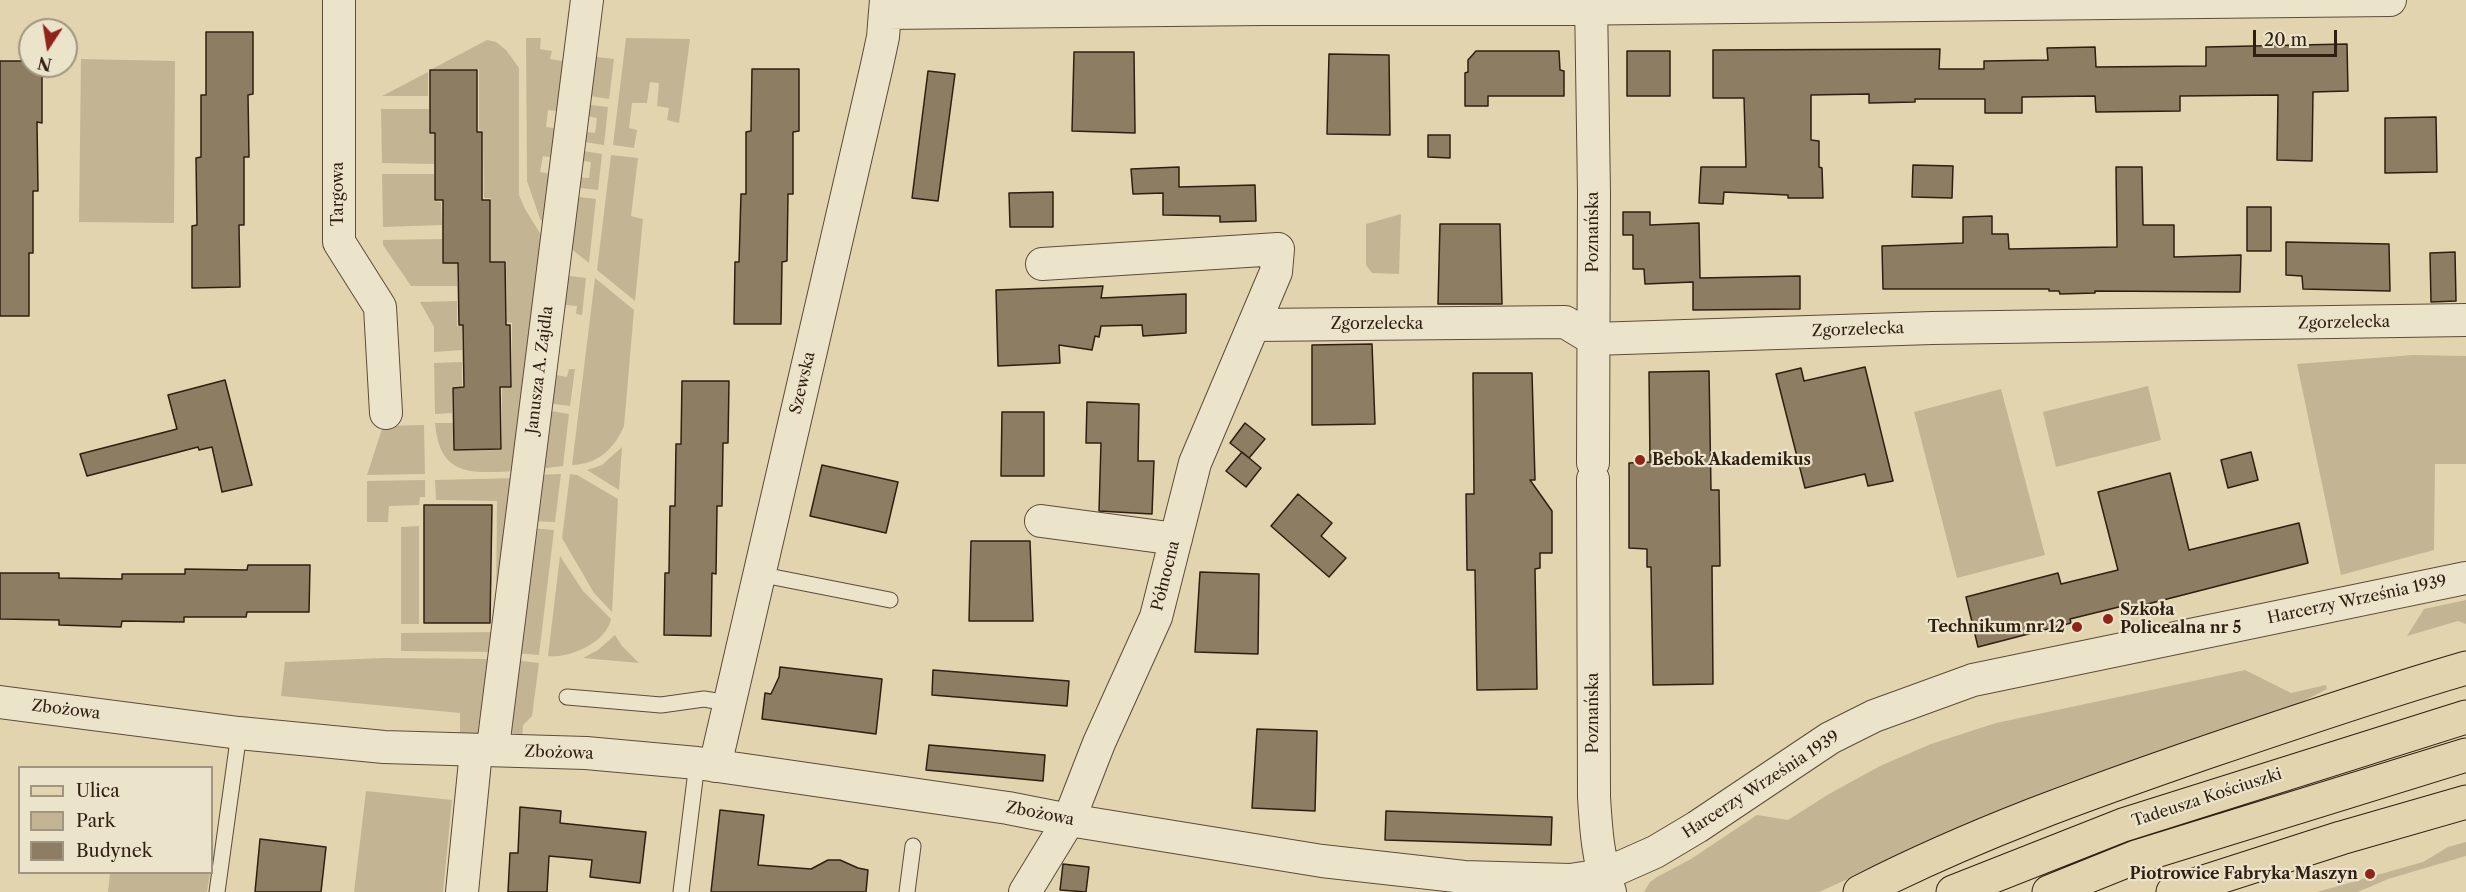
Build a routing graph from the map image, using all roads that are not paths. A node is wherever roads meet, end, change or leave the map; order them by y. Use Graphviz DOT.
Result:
graph roads {
  1 [pos="339,0"];
  2 [pos="587,0"];
  3 [pos="2390,0"];
  4 [pos="1263,4"];
  5 [pos="1591,4"];
  6 [pos="886,7"];
  7 [pos="1042,264"];
  8 [pos="2466,320"];
  9 [pos="1255,325"];
  10 [pos="1593,339"];
  11 [pos="386,413"];
  12 [pos="1041,521"];
  13 [pos="1176,539"];
  14 [pos="758,574"];
  15 [pos="2466,578"];
  16 [pos="890,600"];
  17 [pos="2466,668"];
  18 [pos="567,697"];
  19 [pos="0,702"];
  20 [pos="728,703"];
  21 [pos="2466,717"];
  22 [pos="239,733"];
  23 [pos="485,745"];
  24 [pos="2466,755"];
  25 [pos="706,764"];
  26 [pos="2466,802"];
  27 [pos="1069,820"];
  28 [pos="913,846"];
  29 [pos="1607,883"];
  30 [pos="217,892"];
  31 [pos="462,892"];
  32 [pos="681,892"];
  33 [pos="907,892"];
  34 [pos="1025,892"];
  35 [pos="1860,892"];
  36 [pos="1953,892"];
  37 [pos="2049,892"];
  38 [pos="2173,892"];
  1 -- 11 [label="street, Targowa"];
  2 -- 23 [label="street, Janusza A. Zajdla"];
  3 -- 5 [label="street"];
  4 -- 5 [label="street"];
  4 -- 6 [label="street"];
  5 -- 10 [label="street, Poznańska"];
  6 -- 14 [label="street, Szewska"];
  7 -- 9 [label="street, Północna"];
  8 -- 10 [label="street, Zgorzelecka"];
  9 -- 10 [label="street, Zgorzelecka"];
  9 -- 13 [label="street, Północna"];
  10 -- 29 [label="street, Poznańska"];
  12 -- 13 [label="street"];
  13 -- 27 [label="street, Północna"];
  14 -- 16 [label="lane"];
  14 -- 20 [label="street, Szewska"];
  15 -- 29 [label="street, Harcerzy Września 1939"];
  17 -- 35 [label="main road"];
  18 -- 20 [label="lane"];
  19 -- 22 [label="street, Zbożowa"];
  20 -- 25 [label="street, Szewska"];
  21 -- 36 [label="main road, Tadeusza Kościuszki"];
  22 -- 23 [label="street, Zbożowa"];
  22 -- 30 [label="lane"];
  23 -- 25 [label="street, Zbożowa"];
  23 -- 31 [label="street"];
  24 -- 37 [label="main road, Tadeusza Kościuszki"];
  25 -- 27 [label="street, Zbożowa"];
  25 -- 32 [label="lane"];
  26 -- 38 [label="main road"];
  27 -- 29 [label="street, Zbożowa"];
  27 -- 34 [label="street, Północna"];
  28 -- 33 [label="lane"];
}
